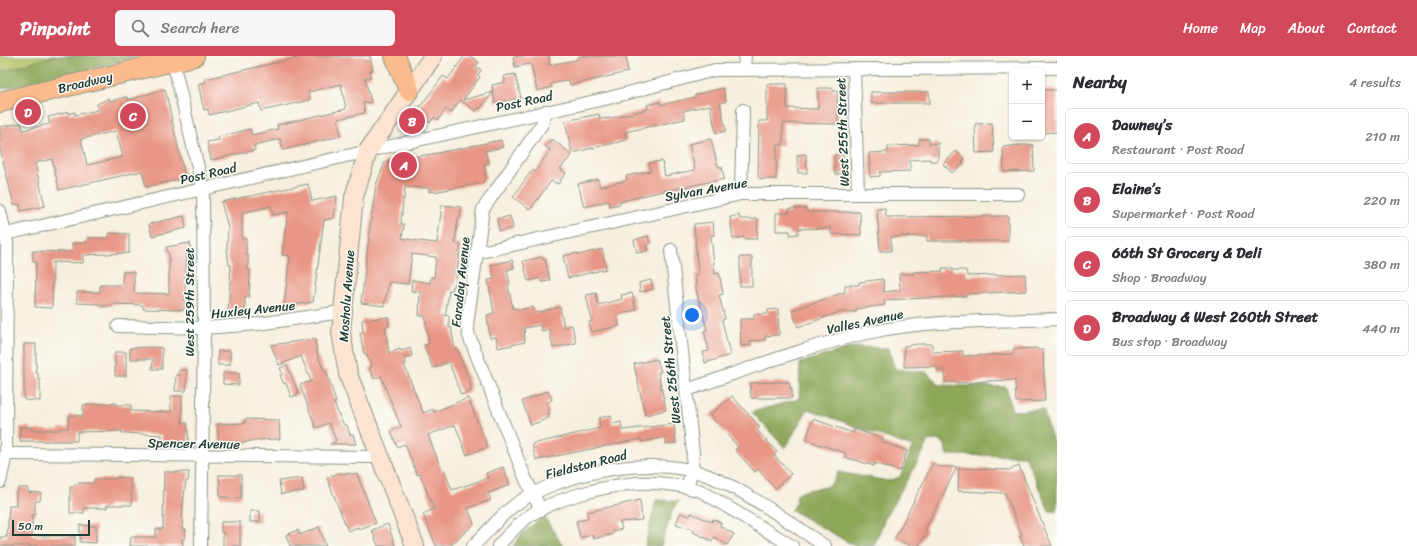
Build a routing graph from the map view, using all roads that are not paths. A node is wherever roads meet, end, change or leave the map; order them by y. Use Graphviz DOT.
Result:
graph roads {
  1 [pos="194,56"];
  2 [pos="395,56"];
  3 [pos="434,56"];
  4 [pos="744,56"];
  5 [pos="173,61"];
  6 [pos="1057,68"];
  7 [pos="744,69"];
  8 [pos="854,69"];
  9 [pos="409,90"];
  10 [pos="0,102"];
  11 [pos="743,110"];
  12 [pos="546,111"];
  13 [pos="368,151"];
  14 [pos="203,189"];
  15 [pos="741,194"];
  16 [pos="858,194"];
  17 [pos="1018,194"];
  18 [pos="0,210"];
  19 [pos="6,234"];
  20 [pos="671,250"];
  21 [pos="476,253"];
  22 [pos="342,312"];
  23 [pos="1057,319"];
  24 [pos="3,326"];
  25 [pos="118,326"];
  26 [pos="204,328"];
  27 [pos="687,390"];
  28 [pos="6,454"];
  29 [pos="202,457"];
  30 [pos="381,457"];
  31 [pos="692,470"];
  32 [pos="0,482"];
  33 [pos="688,487"];
  34 [pos="532,494"];
  35 [pos="541,510"];
  36 [pos="202,546"];
  37 [pos="415,546"];
  38 [pos="473,546"];
  39 [pos="498,546"];
  40 [pos="792,546"];
  41 [pos="825,546"];
  1 -- 5 [label="main road, Broadway"];
  2 -- 9 [label="main road"];
  3 -- 9 [label="street, Mosholu Avenue"];
  4 -- 7 [label="street"];
  5 -- 10 [label="main road, Broadway"];
  5 -- 14 [label="street, West 259th Street"];
  6 -- 8 [label="street, Post Road"];
  7 -- 8 [label="street, Post Road"];
  7 -- 12 [label="street, Post Road"];
  8 -- 16 [label="street, West 255th Street"];
  9 -- 13 [label="street, Mosholu Avenue"];
  11 -- 15 [label="street"];
  12 -- 13 [label="street, Post Road"];
  12 -- 21 [label="street, Faraday Avenue"];
  13 -- 14 [label="street, Post Road"];
  13 -- 22 [label="street, Mosholu Avenue"];
  14 -- 19 [label="street, Post Road"];
  14 -- 26 [label="street, West 259th Street"];
  15 -- 16 [label="street, Sylvan Avenue"];
  15 -- 21 [label="street, Sylvan Avenue"];
  16 -- 17 [label="street, Sylvan Avenue"];
  18 -- 19 [label="street"];
  19 -- 24 [label="street"];
  20 -- 27 [label="street, West 256th Street"];
  21 -- 34 [label="street, Faraday Avenue"];
  22 -- 26 [label="street, Huxley Avenue"];
  22 -- 30 [label="street, Mosholu Avenue"];
  23 -- 27 [label="street, Valles Avenue"];
  24 -- 28 [label="street"];
  25 -- 26 [label="street, Huxley Avenue"];
  26 -- 29 [label="street, West 259th Street"];
  27 -- 31 [label="street, West 256th Street"];
  28 -- 29 [label="street, Spencer Avenue"];
  28 -- 32 [label="street"];
  29 -- 30 [label="street, Spencer Avenue"];
  29 -- 36 [label="street, West 259th Street"];
  30 -- 37 [label="street, Mosholu Avenue"];
  31 -- 33 [label="street, West 256th Street"];
  31 -- 34 [label="street, Fieldston Road"];
  31 -- 41 [label="street, Fieldston Road"];
  33 -- 35 [label="street"];
  33 -- 40 [label="street"];
  34 -- 35 [label="street, Faraday Avenue"];
  34 -- 38 [label="street, Fieldston Road"];
  35 -- 39 [label="street"];
}
